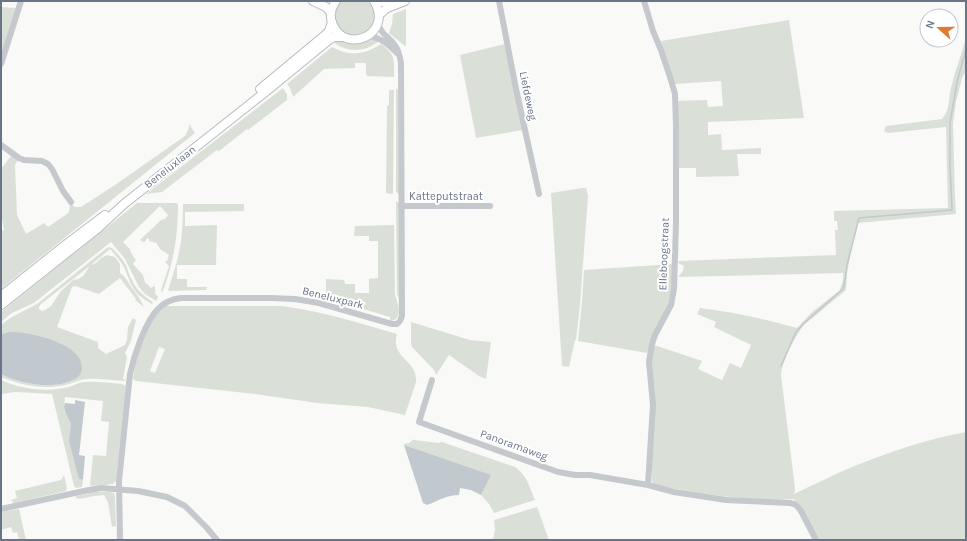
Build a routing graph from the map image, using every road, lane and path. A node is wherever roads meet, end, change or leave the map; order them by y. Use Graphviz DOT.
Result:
graph roads {
  1 [pos="21,1"];
  2 [pos="313,1"];
  3 [pos="336,1"];
  4 [pos="375,1"];
  5 [pos="387,1"];
  6 [pos="406,1"];
  7 [pos="499,1"];
  8 [pos="644,1"];
  9 [pos="331,13"];
  10 [pos="379,19"];
  11 [pos="332,22"];
  12 [pos="368,36"];
  13 [pos="343,37"];
  14 [pos="399,55"];
  15 [pos="1,64"];
  16 [pos="1,145"];
  17 [pos="539,194"];
  18 [pos="71,202"];
  19 [pos="401,206"];
  20 [pos="490,206"];
  21 [pos="1,296"];
  22 [pos="1,305"];
  23 [pos="432,380"];
  24 [pos="648,485"];
  25 [pos="118,489"];
  26 [pos="1,509"];
  27 [pos="120,540"];
  28 [pos="217,540"];
  29 [pos="816,540"];
  1 -- 15 [label="street"];
  2 -- 9 [label="main road"];
  3 -- 9 [label="main road"];
  4 -- 5 [label="main road"];
  4 -- 10 [label="main road"];
  6 -- 10 [label="main road"];
  7 -- 17 [label="street, Liefdeweg"];
  8 -- 24 [label="street, Elleboogstraat"];
  9 -- 11 [label="main road"];
  10 -- 12 [label="main road"];
  10 -- 14 [label="street, Beneluxpark"];
  11 -- 13 [label="main road"];
  11 -- 21 [label="main road, Beneluxlaan"];
  12 -- 13 [label="main road"];
  12 -- 14 [label="street"];
  13 -- 22 [label="main road, Beneluxlaan"];
  14 -- 19 [label="street, Beneluxpark"];
  16 -- 18 [label="street"];
  19 -- 20 [label="street, Katteputstraat"];
  19 -- 25 [label="street, Beneluxpark"];
  23 -- 24 [label="street, Panoramaweg"];
  24 -- 29 [label="street"];
  25 -- 26 [label="street"];
  25 -- 27 [label="street"];
  25 -- 28 [label="street"];
}
